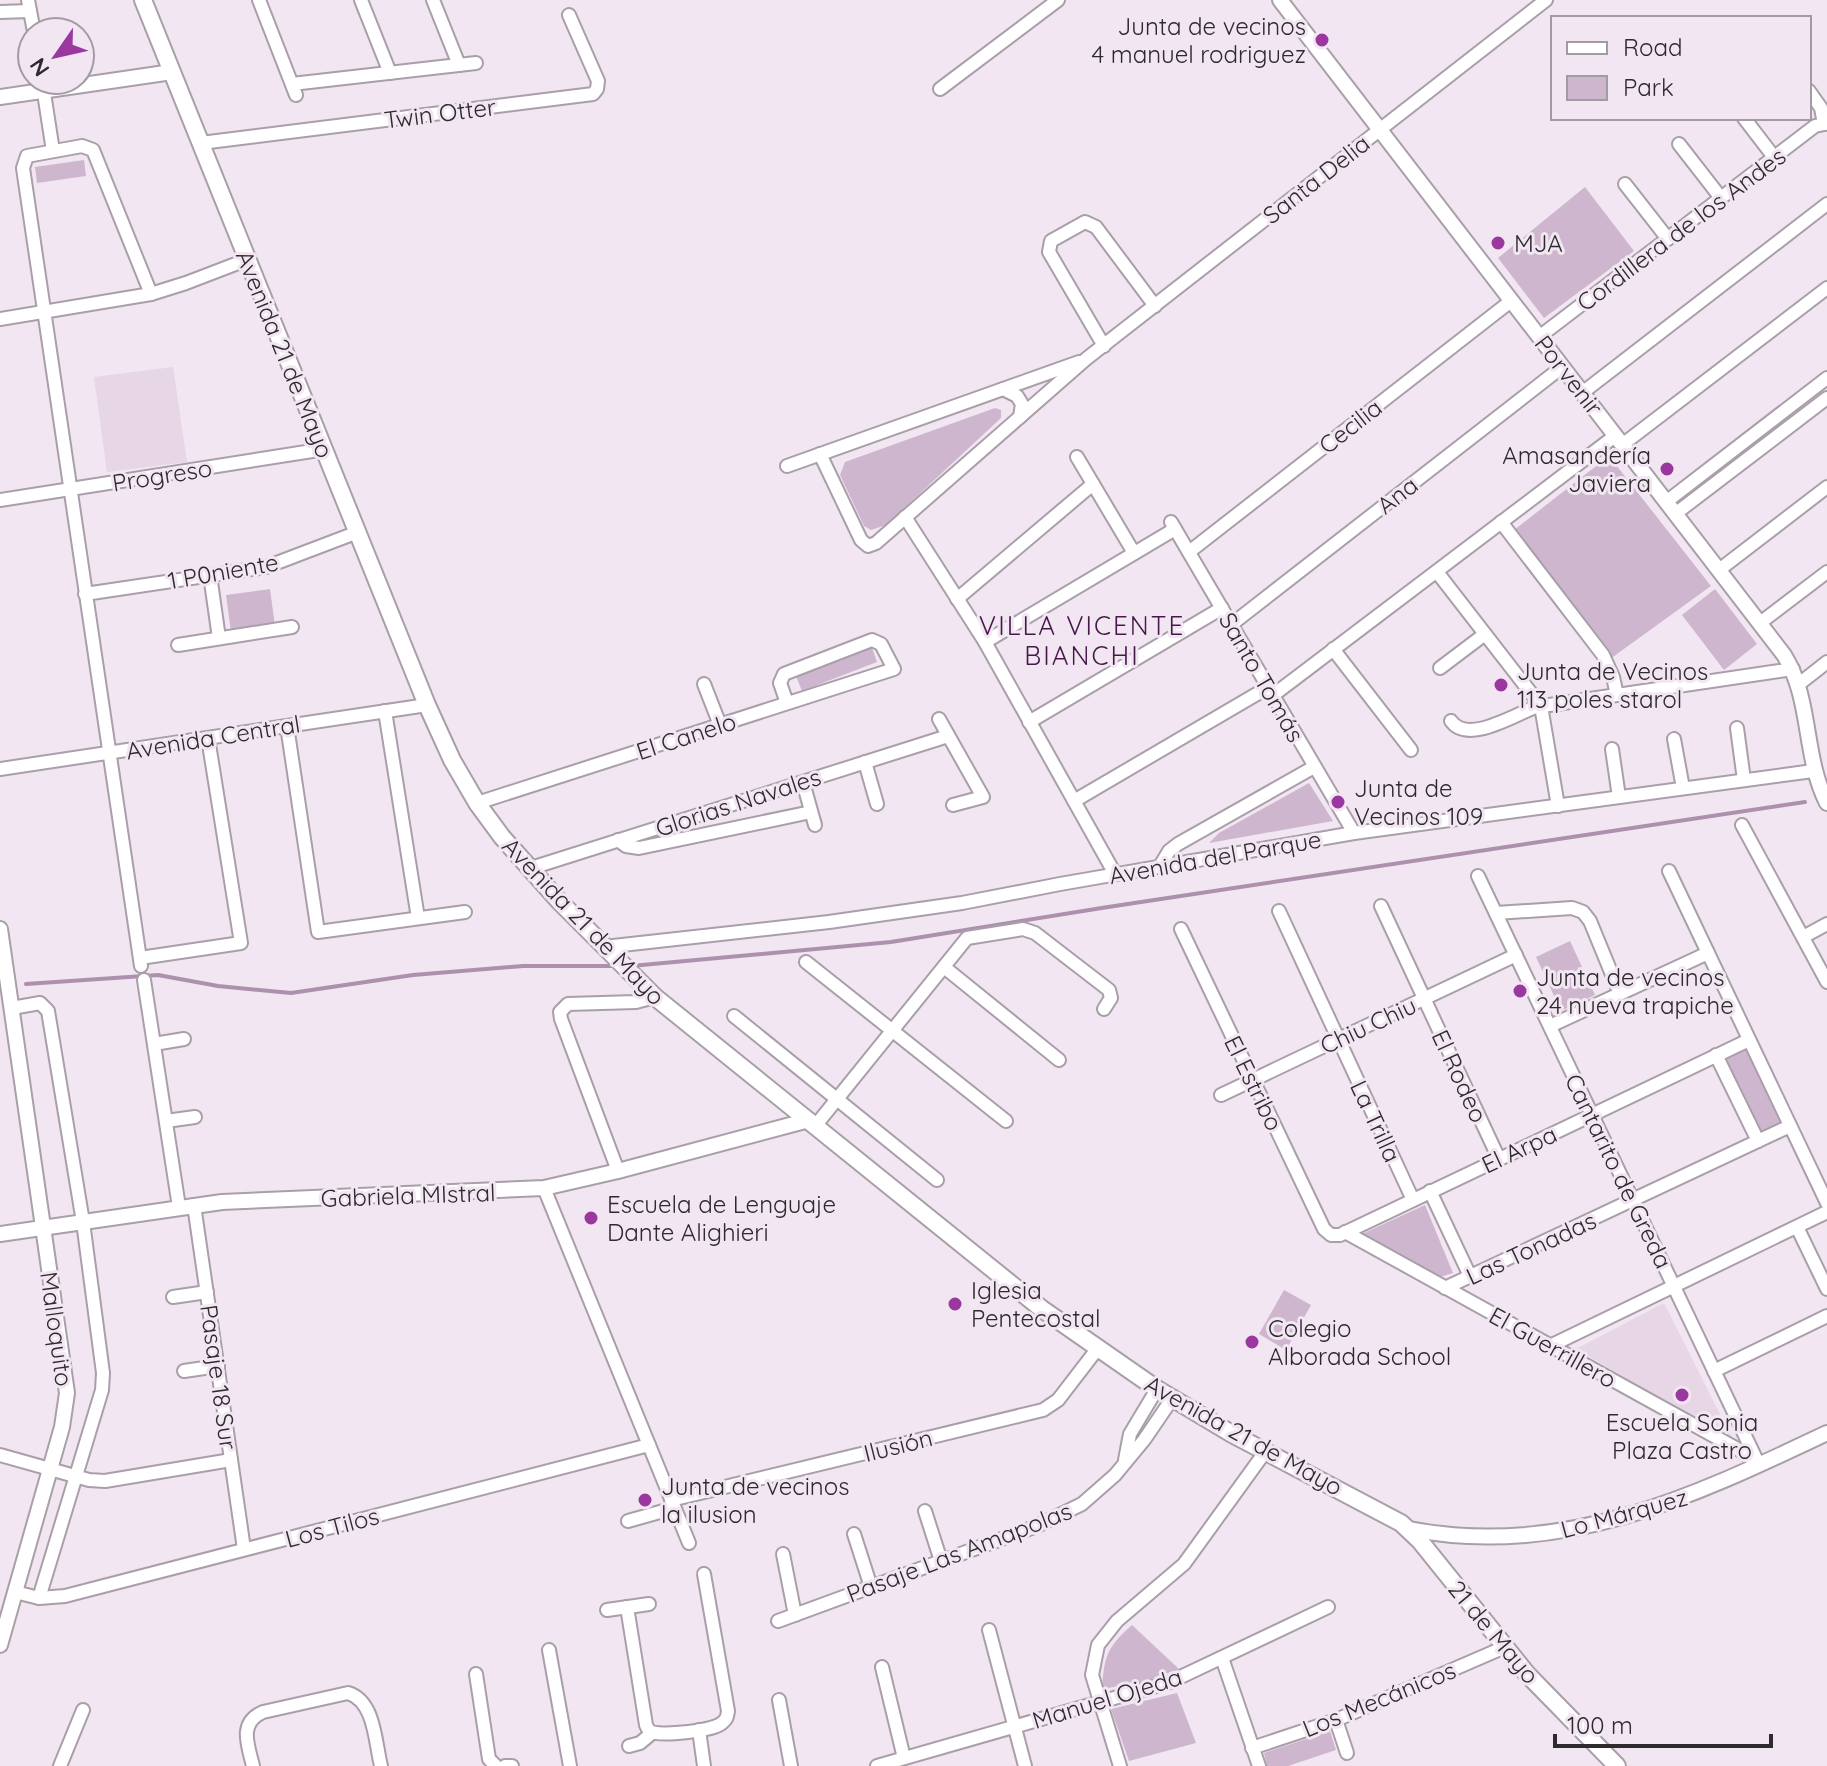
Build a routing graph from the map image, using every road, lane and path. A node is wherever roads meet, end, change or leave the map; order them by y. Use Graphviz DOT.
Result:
graph roads {
  1 [pos="143,0"];
  2 [pos="259,0"];
  3 [pos="361,0"];
  4 [pos="433,0"];
  5 [pos="1058,0"];
  6 [pos="1280,0"];
  7 [pos="1546,0"];
  8 [pos="29,5"];
  9 [pos="0,12"];
  10 [pos="569,15"];
  11 [pos="476,63"];
  12 [pos="459,65"];
  13 [pos="172,72"];
  14 [pos="390,73"];
  15 [pos="96,80"];
  16 [pos="940,89"];
  17 [pos="1811,94"];
  18 [pos="44,96"];
  19 [pos="1746,120"];
  20 [pos="1826,124"];
  21 [pos="1379,130"];
  22 [pos="201,143"];
  23 [pos="1679,144"];
  24 [pos="53,151"];
  25 [pos="1774,157"];
  26 [pos="1625,184"];
  27 [pos="1721,198"];
  28 [pos="1827,204"];
  29 [pos="1668,239"];
  30 [pos="246,260"];
  31 [pos="1827,288"];
  32 [pos="151,294"];
  33 [pos="1511,301"];
  34 [pos="1155,306"];
  35 [pos="44,311"];
  36 [pos="0,319"];
  37 [pos="1539,337"];
  38 [pos="1104,346"];
  39 [pos="1086,359"];
  40 [pos="1562,367"];
  41 [pos="1827,378"];
  42 [pos="1003,389"];
  43 [pos="1582,393"];
  44 [pos="1827,398"];
  45 [pos="1020,417"];
  46 [pos="1619,440"];
  47 [pos="325,449"];
  48 [pos="820,454"];
  49 [pos="1077,457"];
  50 [pos="787,466"];
  51 [pos="1093,484"];
  52 [pos="1827,487"];
  53 [pos="70,490"];
  54 [pos="0,500"];
  55 [pos="1671,508"];
  56 [pos="905,517"];
  57 [pos="1501,522"];
  58 [pos="358,532"];
  59 [pos="1189,552"];
  60 [pos="1134,553"];
  61 [pos="1719,570"];
  62 [pos="1437,572"];
  63 [pos="1827,572"];
  64 [pos="210,575"];
  65 [pos="85,594"];
  66 [pos="957,599"];
  67 [pos="1222,608"];
  68 [pos="1760,623"];
  69 [pos="1232,624"];
  70 [pos="292,627"];
  71 [pos="1485,634"];
  72 [pos="219,638"];
  73 [pos="985,642"];
  74 [pos="178,645"];
  75 [pos="1333,649"];
  76 [pos="1827,662"];
  77 [pos="1440,668"];
  78 [pos="1793,669"];
  79 [pos="704,684"];
  80 [pos="1799,684"];
  81 [pos="1270,692"];
  82 [pos="1617,695"];
  83 [pos="787,703"];
  84 [pos="427,705"];
  85 [pos="1541,706"];
  86 [pos="385,711"];
  87 [pos="939,719"];
  88 [pos="1451,721"];
  89 [pos="1029,722"];
  90 [pos="720,725"];
  91 [pos="287,726"];
  92 [pos="1737,728"];
  93 [pos="948,736"];
  94 [pos="208,738"];
  95 [pos="1674,739"];
  96 [pos="1612,749"];
  97 [pos="1411,750"];
  98 [pos="108,753"];
  99 [pos="865,762"];
  100 [pos="1314,767"];
  101 [pos="0,769"];
  102 [pos="1820,770"];
  103 [pos="1744,780"];
  104 [pos="803,782"];
  105 [pos="1683,788"];
  106 [pos="1619,797"];
  107 [pos="1074,801"];
  108 [pos="477,803"];
  109 [pos="1827,803"];
  110 [pos="877,804"];
  111 [pos="953,805"];
  112 [pos="1558,806"];
  113 [pos="1742,825"];
  114 [pos="1354,833"];
  115 [pos="618,840"];
  116 [pos="1160,866"];
  117 [pos="528,869"];
  118 [pos="1669,871"];
  119 [pos="1115,874"];
  120 [pos="1478,876"];
  121 [pos="1381,906"];
  122 [pos="1279,911"];
  123 [pos="465,912"];
  124 [pos="1496,913"];
  125 [pos="418,918"];
  126 [pos="1827,924"];
  127 [pos="0,929"];
  128 [pos="1181,929"];
  129 [pos="1803,937"];
  130 [pos="609,953"];
  131 [pos="1708,953"];
  132 [pos="1516,955"];
  133 [pos="806,962"];
  134 [pos="944,967"];
  135 [pos="144,980"];
  136 [pos="1827,982"];
  137 [pos="1620,994"];
  138 [pos="655,997"];
  139 [pos="1424,999"];
  140 [pos="12,1008"];
  141 [pos="1104,1009"];
  142 [pos="734,1016"];
  143 [pos="1550,1026"];
  144 [pos="893,1030"];
  145 [pos="184,1039"];
  146 [pos="1338,1040"];
  147 [pos="1749,1040"];
  148 [pos="154,1044"];
  149 [pos="1716,1055"];
  150 [pos="1059,1060"];
  151 [pos="1253,1080"];
  152 [pos="1221,1095"];
  153 [pos="837,1099"];
  154 [pos="1592,1115"];
  155 [pos="195,1117"];
  156 [pos="166,1121"];
  157 [pos="1006,1121"];
  158 [pos="812,1122"];
  159 [pos="1790,1126"];
  160 [pos="1758,1141"];
  161 [pos="1499,1159"];
  162 [pos="618,1171"];
  163 [pos="937,1180"];
  164 [pos="544,1188"];
  165 [pos="1430,1191"];
  166 [pos="1413,1200"];
  167 [pos="1633,1200"];
  168 [pos="1827,1203"];
  169 [pos="186,1206"];
  170 [pos="1827,1212"];
  171 [pos="83,1222"];
  172 [pos="1797,1227"];
  173 [pos="43,1228"];
  174 [pos="1345,1232"];
  175 [pos="0,1234"];
  176 [pos="1331,1235"];
  177 [pos="1470,1276"];
  178 [pos="1674,1286"];
  179 [pos="1445,1288"];
  180 [pos="1827,1289"];
  181 [pos="207,1292"];
  182 [pos="173,1297"];
  183 [pos="1827,1316"];
  184 [pos="1550,1346"];
  185 [pos="1098,1348"];
  186 [pos="218,1366"];
  187 [pos="184,1371"];
  188 [pos="1714,1371"];
  189 [pos="1157,1389"];
  190 [pos="1172,1399"];
  191 [pos="1827,1433"];
  192 [pos="649,1445"];
  193 [pos="1265,1452"];
  194 [pos="0,1455"];
  195 [pos="231,1460"];
  196 [pos="1125,1460"];
  197 [pos="1759,1465"];
  198 [pos="50,1469"];
  199 [pos="76,1476"];
  200 [pos="673,1504"];
  201 [pos="925,1511"];
  202 [pos="628,1521"];
  203 [pos="1409,1529"];
  204 [pos="854,1534"];
  205 [pos="689,1543"];
  206 [pos="244,1549"];
  207 [pos="783,1554"];
  208 [pos="941,1561"];
  209 [pos="704,1574"];
  210 [pos="871,1587"];
  211 [pos="15,1592"];
  212 [pos="39,1598"];
  213 [pos="649,1604"];
  214 [pos="627,1607"];
  215 [pos="1328,1607"];
  216 [pos="607,1610"];
  217 [pos="795,1615"];
  218 [pos="778,1621"];
  219 [pos="989,1630"];
  220 [pos="0,1645"];
  221 [pos="1505,1647"];
  222 [pos="549,1650"];
  223 [pos="1222,1658"];
  224 [pos="882,1667"];
  225 [pos="476,1674"];
  226 [pos="779,1700"];
  227 [pos="1099,1702"];
  228 [pos="83,1710"];
  229 [pos="1336,1720"];
  230 [pos="1015,1726"];
  231 [pos="699,1730"];
  232 [pos="652,1733"];
  233 [pos="629,1746"];
  234 [pos="1252,1748"];
  235 [pos="1347,1753"];
  236 [pos="904,1758"];
  237 [pos="924,1759"];
  238 [pos="60,1766"];
  239 [pos="253,1766"];
  240 [pos="381,1766"];
  241 [pos="496,1766"];
  242 [pos="505,1766"];
  243 [pos="512,1766"];
  244 [pos="570,1766"];
  245 [pos="704,1766"];
  246 [pos="791,1766"];
  247 [pos="877,1766"];
  248 [pos="1025,1766"];
  249 [pos="1120,1766"];
  250 [pos="1259,1766"];
  251 [pos="1617,1766"];
  1 -- 13 [label="main road, Avenida 21 de Mayo"];
  2 -- 14 [label="street"];
  3 -- 14 [label="street"];
  4 -- 12 [label="street"];
  5 -- 16 [label="street"];
  6 -- 21 [label="street, Porvenir"];
  7 -- 21 [label="street, Santa Delia"];
  8 -- 9 [label="street"];
  10 -- 22 [label="street, Twin Otter"];
  11 -- 12 [label="street"];
  12 -- 14 [label="street"];
  13 -- 15 [label="street"];
  13 -- 22 [label="main road, Avenida 21 de Mayo"];
  17 -- 20 [label="street"];
  18 -- 24 [label="street"];
  19 -- 25 [label="street"];
  20 -- 25 [label="street, Cordillera de los Andes"];
  21 -- 33 [label="street, Porvenir"];
  21 -- 34 [label="street, Santa Delia"];
  22 -- 30 [label="main road, Avenida 21 de Mayo"];
  23 -- 27 [label="street"];
  24 -- 32 [label="street"];
  24 -- 35 [label="street"];
  25 -- 27 [label="street, Cordillera de los Andes"];
  26 -- 29 [label="street"];
  27 -- 29 [label="street, Cordillera de los Andes"];
  28 -- 43 [label="street"];
  29 -- 37 [label="street, Cordillera de los Andes"];
  30 -- 32 [label="street"];
  30 -- 47 [label="main road, Avenida 21 de Mayo"];
  31 -- 46 [label="street"];
  32 -- 35 [label="street"];
  33 -- 37 [label="street, Porvenir"];
  33 -- 59 [label="street, Cecilia"];
  34 -- 38 [label="street, Santa Delia"];
  34 -- 38 [label="street"];
  35 -- 36 [label="street"];
  35 -- 53 [label="street"];
  37 -- 40 [label="street, Porvenir"];
  38 -- 39 [label="street, Santa Delia"];
  39 -- 42 [label="street"];
  39 -- 45 [label="street"];
  40 -- 43 [label="street, Porvenir"];
  40 -- 69 [label="street, Ana"];
  41 -- 55 [label="street"];
  42 -- 45 [label="street"];
  42 -- 48 [label="street"];
  43 -- 46 [label="street, Porvenir"];
  44 -- 55 [label="street"];
  45 -- 56 [label="street"];
  46 -- 55 [label="street, Porvenir"];
  46 -- 57 [label="street"];
  47 -- 53 [label="street, Progreso"];
  47 -- 58 [label="main road, Avenida 21 de Mayo"];
  48 -- 50 [label="street"];
  48 -- 56 [label="street"];
  49 -- 51 [label="street"];
  51 -- 60 [label="street"];
  51 -- 66 [label="street"];
  52 -- 61 [label="street"];
  53 -- 54 [label="street, Progreso"];
  53 -- 65 [label="street"];
  55 -- 61 [label="street, Porvenir"];
  56 -- 66 [label="street"];
  57 -- 62 [label="street"];
  57 -- 82 [label="street"];
  58 -- 64 [label="street, 1 P0niente"];
  58 -- 84 [label="main road, Avenida 21 de Mayo"];
  59 -- 60 [label="street, Santo Tomás"];
  59 -- 67 [label="street, Santo Tomás"];
  60 -- 73 [label="street"];
  61 -- 68 [label="street, Porvenir"];
  62 -- 71 [label="street"];
  62 -- 75 [label="street"];
  63 -- 68 [label="street"];
  64 -- 65 [label="street, 1 P0niente"];
  64 -- 72 [label="street"];
  65 -- 98 [label="street"];
  66 -- 73 [label="street"];
  67 -- 69 [label="street, Santo Tomás"];
  67 -- 89 [label="street"];
  68 -- 78 [label="street, Porvenir"];
  69 -- 81 [label="street, Santo Tomás"];
  70 -- 72 [label="street"];
  71 -- 77 [label="street"];
  71 -- 85 [label="street"];
  72 -- 74 [label="street"];
  73 -- 89 [label="street"];
  75 -- 81 [label="street"];
  75 -- 97 [label="street"];
  76 -- 80 [label="street"];
  78 -- 80 [label="street, Porvenir"];
  78 -- 82 [label="street"];
  79 -- 90 [label="street"];
  80 -- 102 [label="street, Porvenir"];
  81 -- 100 [label="street, Santo Tomás"];
  81 -- 107 [label="street"];
  82 -- 85 [label="street"];
  83 -- 83 [label="street, El Canelo"];
  83 -- 90 [label="street, El Canelo"];
  84 -- 86 [label="street, Avenida Central"];
  84 -- 108 [label="main road, Avenida 21 de Mayo"];
  85 -- 88 [label="street"];
  85 -- 112 [label="street"];
  86 -- 91 [label="street, Avenida Central"];
  86 -- 125 [label="street"];
  87 -- 93 [label="street"];
  89 -- 107 [label="street"];
  90 -- 108 [label="street, El Canelo"];
  91 -- 94 [label="street, Avenida Central"];
  91 -- 125 [label="street"];
  92 -- 103 [label="street"];
  93 -- 99 [label="street, Glorias Navales"];
  93 -- 111 [label="street"];
  94 -- 98 [label="street, Avenida Central"];
  94 -- 98 [label="street"];
  95 -- 105 [label="street"];
  96 -- 106 [label="street"];
  98 -- 101 [label="street, Avenida Central"];
  99 -- 104 [label="street, Glorias Navales"];
  99 -- 110 [label="street"];
  100 -- 114 [label="street, Santo Tomás"];
  100 -- 116 [label="street"];
  102 -- 103 [label="street, Avenida del Parque"];
  102 -- 109 [label="street, Porvenir"];
  103 -- 105 [label="street, Avenida del Parque"];
  104 -- 115 [label="street, Glorias Navales"];
  104 -- 115 [label="street"];
  105 -- 106 [label="street, Avenida del Parque"];
  106 -- 112 [label="street, Avenida del Parque"];
  107 -- 119 [label="street"];
  108 -- 117 [label="main road, Avenida 21 de Mayo"];
  112 -- 114 [label="street, Avenida del Parque"];
  113 -- 129 [label="street"];
  114 -- 116 [label="street, Avenida del Parque"];
  115 -- 117 [label="street, Glorias Navales"];
  116 -- 119 [label="street, Avenida del Parque"];
  117 -- 130 [label="main road, Avenida 21 de Mayo"];
  118 -- 131 [label="street"];
  119 -- 130 [label="street, Avenida del Parque"];
  120 -- 124 [label="street, Cantarito de Greda"];
  121 -- 139 [label="street, El Rodeo"];
  122 -- 146 [label="street, La Trilla"];
  123 -- 125 [label="street"];
  124 -- 132 [label="street, Cantarito de Greda"];
  124 -- 137 [label="street"];
  126 -- 129 [label="street"];
  127 -- 140 [label="street, Malloquito"];
  128 -- 151 [label="street, El Estribo"];
  129 -- 136 [label="street"];
  130 -- 138 [label="main road, Avenida 21 de Mayo"];
  131 -- 137 [label="street"];
  131 -- 147 [label="street"];
  132 -- 139 [label="street, Chiu Chiu"];
  132 -- 143 [label="street, Cantarito de Greda"];
  133 -- 144 [label="street"];
  134 -- 141 [label="street"];
  134 -- 144 [label="street"];
  134 -- 150 [label="street"];
  135 -- 148 [label="street, Pasaje 18 Sur"];
  137 -- 143 [label="street"];
  138 -- 158 [label="main road, Avenida 21 de Mayo"];
  138 -- 162 [label="street"];
  139 -- 146 [label="street, Chiu Chiu"];
  139 -- 161 [label="street, El Rodeo"];
  140 -- 171 [label="street, Malloquito"];
  140 -- 173 [label="street, Malloquito"];
  142 -- 153 [label="street"];
  143 -- 154 [label="street, Cantarito de Greda"];
  144 -- 153 [label="street"];
  144 -- 157 [label="street"];
  145 -- 148 [label="street"];
  146 -- 151 [label="street, Chiu Chiu"];
  146 -- 166 [label="street, La Trilla"];
  147 -- 149 [label="street, El Arpa"];
  147 -- 159 [label="street"];
  148 -- 156 [label="street, Pasaje 18 Sur"];
  149 -- 154 [label="street, El Arpa"];
  149 -- 160 [label="street"];
  151 -- 152 [label="street, Chiu Chiu"];
  151 -- 176 [label="street, El Estribo"];
  153 -- 158 [label="street"];
  153 -- 163 [label="street"];
  154 -- 161 [label="street, El Arpa"];
  154 -- 167 [label="street, Cantarito de Greda"];
  155 -- 156 [label="street"];
  156 -- 169 [label="street, Pasaje 18 Sur"];
  158 -- 162 [label="street, Gabriela MIstral"];
  158 -- 185 [label="main road, Avenida 21 de Mayo"];
  159 -- 160 [label="street, Las Tonadas"];
  159 -- 168 [label="street"];
  160 -- 167 [label="street, Las Tonadas"];
  161 -- 165 [label="street, El Arpa"];
  162 -- 164 [label="street, Gabriela MIstral"];
  164 -- 169 [label="street, Gabriela MIstral"];
  164 -- 192 [label="street"];
  165 -- 166 [label="street, El Arpa"];
  165 -- 177 [label="street"];
  166 -- 174 [label="street, El Arpa"];
  167 -- 177 [label="street, Las Tonadas"];
  167 -- 178 [label="street, Cantarito de Greda"];
  169 -- 171 [label="street, Gabriela MIstral"];
  169 -- 181 [label="street, Pasaje 18 Sur"];
  170 -- 172 [label="street"];
  171 -- 173 [label="street, Gabriela MIstral"];
  171 -- 199 [label="street, Malloquito"];
  172 -- 178 [label="street"];
  172 -- 180 [label="street"];
  173 -- 175 [label="street, Gabriela MIstral"];
  173 -- 198 [label="street, Malloquito"];
  174 -- 176 [label="street, El Arpa"];
  174 -- 179 [label="street, El Guerrillero"];
  177 -- 179 [label="street, Las Tonadas"];
  178 -- 184 [label="street"];
  178 -- 188 [label="street, Cantarito de Greda"];
  179 -- 184 [label="street, El Guerrillero"];
  181 -- 182 [label="street"];
  181 -- 186 [label="street, Pasaje 18 Sur"];
  183 -- 188 [label="street"];
  184 -- 197 [label="street, El Guerrillero"];
  185 -- 189 [label="main road, Avenida 21 de Mayo"];
  185 -- 200 [label="street, Ilusión"];
  186 -- 187 [label="street"];
  186 -- 195 [label="street, Pasaje 18 Sur"];
  188 -- 197 [label="street, Cantarito de Greda"];
  189 -- 190 [label="main road, Avenida 21 de Mayo"];
  189 -- 196 [label="street, Pasaje Las Amapolas"];
  190 -- 193 [label="main road, Avenida 21 de Mayo"];
  190 -- 196 [label="street, Pasaje Las Amapolas"];
  191 -- 197 [label="street, Lo Márquez"];
  192 -- 200 [label="street"];
  192 -- 206 [label="street, Los Tilos"];
  193 -- 203 [label="main road, Avenida 21 de Mayo"];
  193 -- 227 [label="street"];
  194 -- 198 [label="street"];
  195 -- 199 [label="street"];
  195 -- 206 [label="street, Pasaje 18 Sur"];
  196 -- 208 [label="street, Pasaje Las Amapolas"];
  197 -- 203 [label="street, Lo Márquez"];
  198 -- 199 [label="street"];
  198 -- 211 [label="street, Malloquito"];
  199 -- 212 [label="street, Malloquito"];
  200 -- 202 [label="street, Ilusión"];
  200 -- 205 [label="street"];
  201 -- 208 [label="street"];
  203 -- 221 [label="main road, 21 de Mayo"];
  204 -- 210 [label="street"];
  206 -- 212 [label="street, Los Tilos"];
  207 -- 217 [label="street"];
  208 -- 210 [label="street, Pasaje Las Amapolas"];
  209 -- 231 [label="street"];
  210 -- 217 [label="street, Pasaje Las Amapolas"];
  211 -- 212 [label="street, Los Tilos"];
  211 -- 220 [label="street, Malloquito"];
  213 -- 214 [label="street"];
  214 -- 216 [label="street"];
  214 -- 232 [label="street"];
  215 -- 223 [label="street, Manuel Ojeda"];
  217 -- 218 [label="street, Pasaje Las Amapolas"];
  219 -- 230 [label="street"];
  221 -- 229 [label="street, Los Mecánicos"];
  221 -- 251 [label="main road, 21 de Mayo"];
  222 -- 244 [label="street"];
  223 -- 227 [label="street, Manuel Ojeda"];
  223 -- 234 [label="street"];
  224 -- 236 [label="street"];
  225 -- 241 [label="street"];
  226 -- 246 [label="street"];
  227 -- 230 [label="street, Manuel Ojeda"];
  227 -- 249 [label="street"];
  228 -- 238 [label="street"];
  229 -- 234 [label="street, Los Mecánicos"];
  229 -- 235 [label="street"];
  230 -- 237 [label="street, Manuel Ojeda"];
  230 -- 248 [label="street"];
  231 -- 232 [label="street"];
  231 -- 245 [label="street"];
  232 -- 233 [label="street"];
  234 -- 250 [label="street"];
  236 -- 237 [label="street, Manuel Ojeda"];
  236 -- 247 [label="street, Manuel Ojeda"];
  239 -- 240 [label="street"];
  242 -- 243 [label="street"];
}
